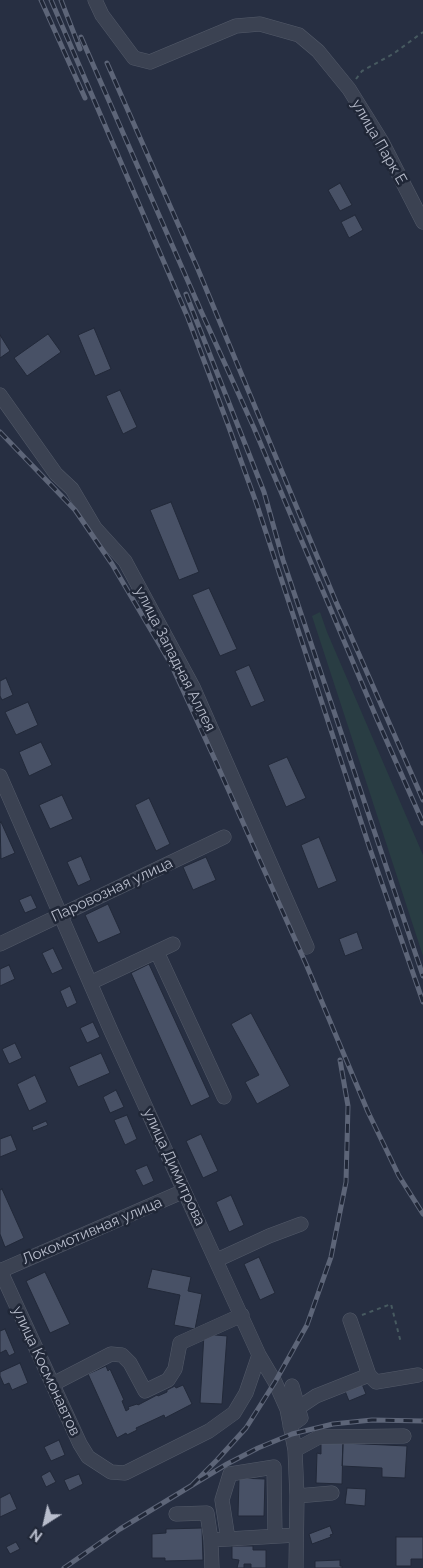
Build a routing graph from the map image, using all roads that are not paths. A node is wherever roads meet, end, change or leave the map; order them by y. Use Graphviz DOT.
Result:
graph roads {
  1 [pos="96,0"];
  2 [pos="423,222"];
  3 [pos="0,395"];
  4 [pos="0,776"];
  5 [pos="224,837"];
  6 [pos="60,914"];
  7 [pos="0,944"];
  8 [pos="173,944"];
  9 [pos="307,948"];
  10 [pos="156,952"];
  11 [pos="90,983"];
  12 [pos="224,1097"];
  13 [pos="184,1191"];
  14 [pos="301,1224"];
  15 [pos="217,1260"];
  16 [pos="0,1271"];
  17 [pos="242,1315"];
  18 [pos="350,1320"];
  19 [pos="259,1355"];
  20 [pos="369,1375"];
  21 [pos="418,1375"];
  22 [pos="53,1384"];
  23 [pos="292,1386"];
  24 [pos="298,1408"];
  25 [pos="290,1426"];
  26 [pos="404,1436"];
  27 [pos="295,1450"];
  28 [pos="332,1494"];
  29 [pos="297,1496"];
  30 [pos="176,1514"];
  31 [pos="296,1535"];
  32 [pos="275,1536"];
  33 [pos="228,1539"];
  34 [pos="211,1540"];
  35 [pos="212,1568"];
  36 [pos="296,1568"];
  1 -- 2 [label="street, улица Парк Е"];
  3 -- 9 [label="street, улица Западная Аллея"];
  4 -- 6 [label="street, улица Димитрова"];
  5 -- 6 [label="street, Паровозная улица"];
  6 -- 7 [label="street, Паровозная улица"];
  6 -- 11 [label="street, улица Димитрова"];
  8 -- 10 [label="street"];
  10 -- 11 [label="street"];
  10 -- 12 [label="street"];
  11 -- 13 [label="street, улица Димитрова"];
  13 -- 15 [label="street, улица Димитрова"];
  13 -- 16 [label="street, Локомотивная улица"];
  14 -- 15 [label="street"];
  15 -- 17 [label="street, улица Димитрова"];
  16 -- 22 [label="street, улица Космонавтов"];
  17 -- 19 [label="street, улица Димитрова"];
  17 -- 22 [label="street"];
  18 -- 20 [label="street"];
  19 -- 22 [label="street, улица Космонавтов"];
  19 -- 25 [label="street, улица Димитрова"];
  20 -- 21 [label="street"];
  20 -- 24 [label="street"];
  23 -- 24 [label="street"];
  24 -- 25 [label="street"];
  25 -- 27 [label="street, улица Димитрова"];
  26 -- 27 [label="street"];
  27 -- 29 [label="street, улица Димитрова"];
  28 -- 29 [label="street"];
  29 -- 31 [label="street, улица Димитрова"];
  30 -- 34 [label="street"];
  31 -- 32 [label="street"];
  31 -- 36 [label="street, улица Димитрова"];
  32 -- 33 [label="street"];
  32 -- 33 [label="street"];
  33 -- 34 [label="street"];
  34 -- 35 [label="street"];
}
